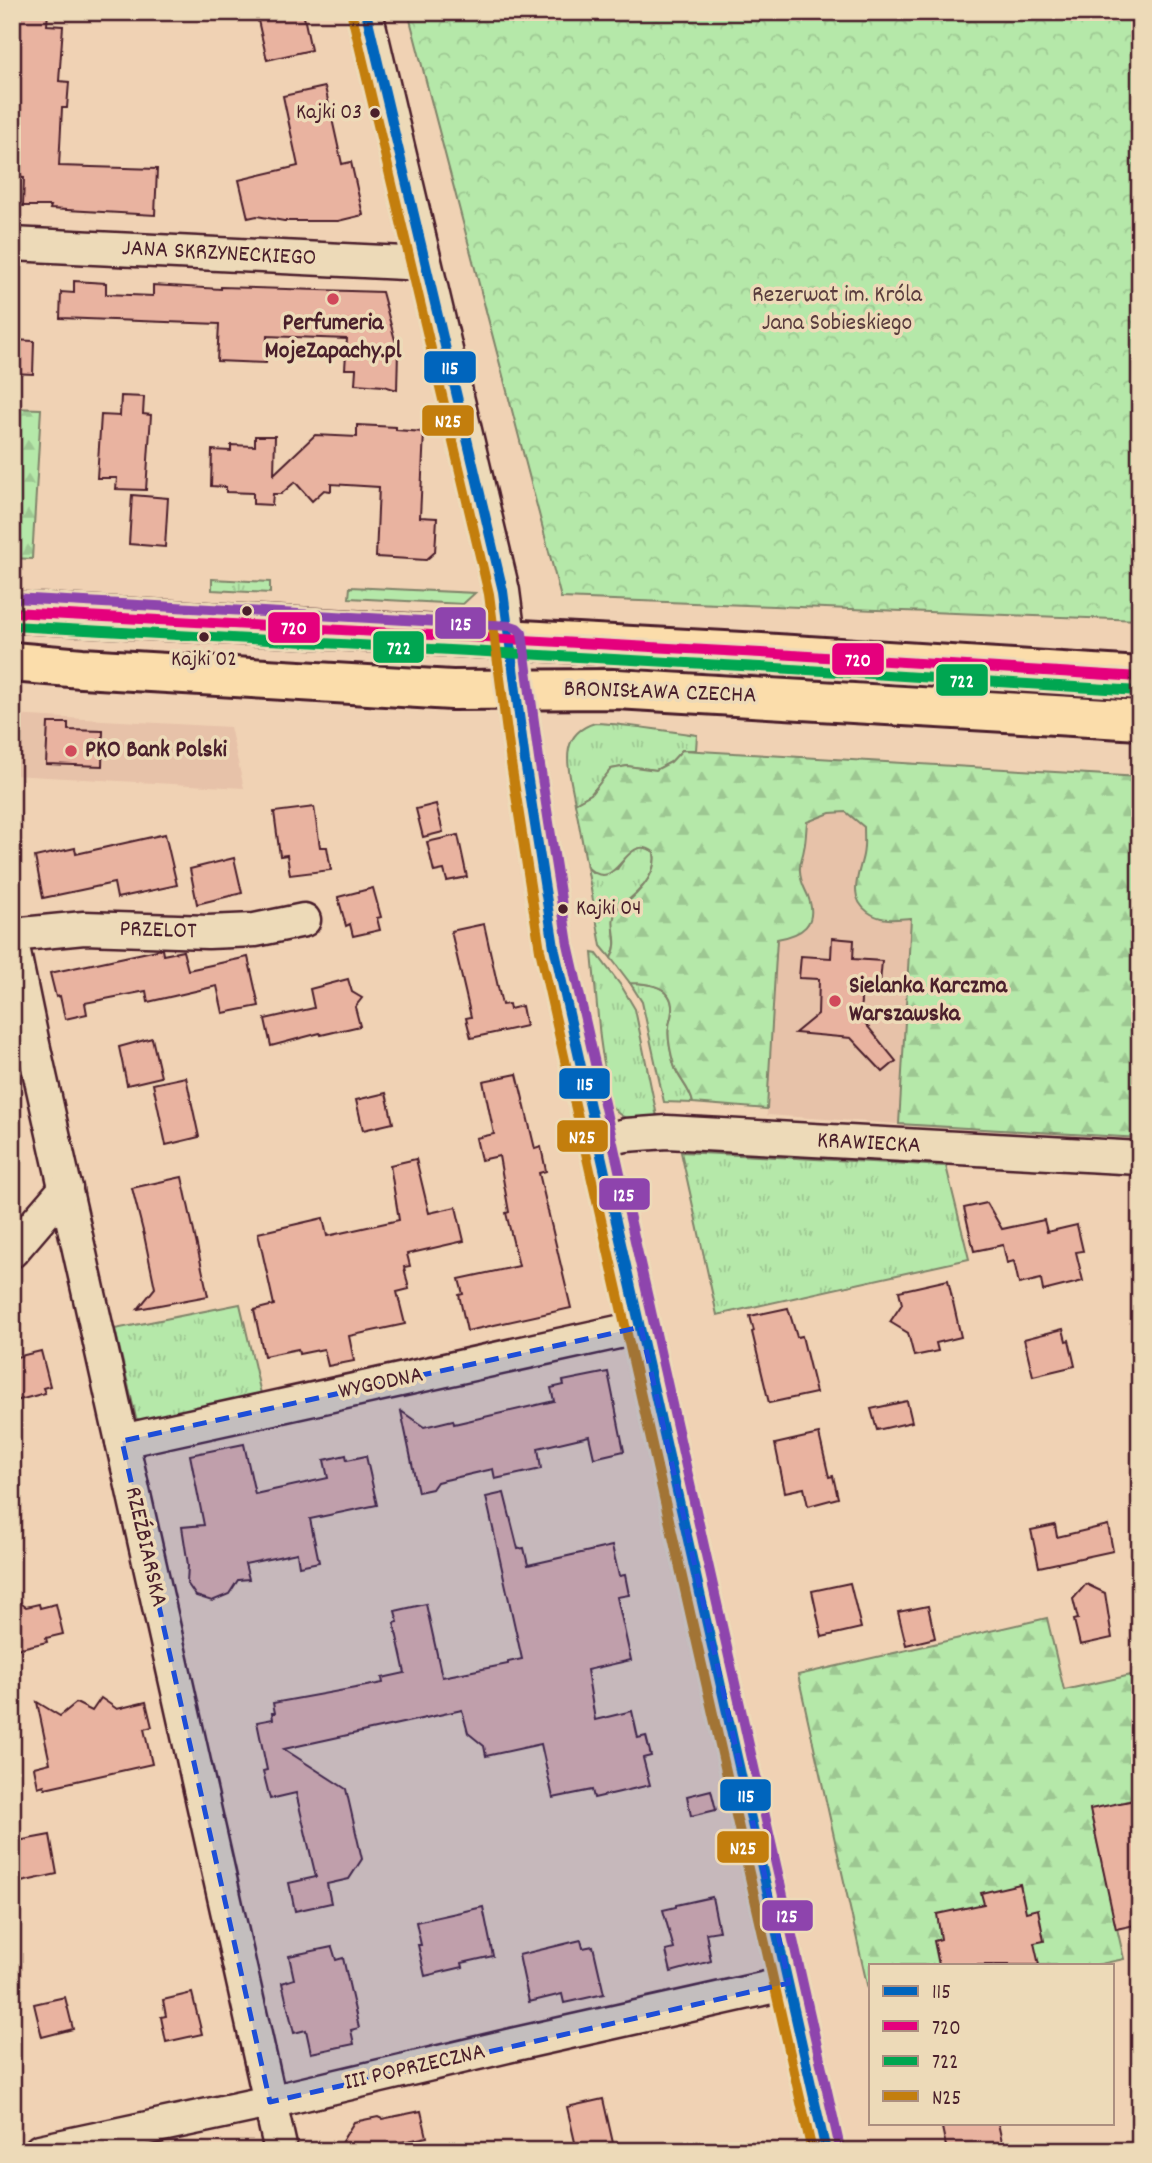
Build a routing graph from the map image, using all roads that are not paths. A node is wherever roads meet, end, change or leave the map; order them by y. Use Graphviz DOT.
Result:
graph roads {
  1 [pos="366,12"];
  2 [pos="12,244"];
  3 [pos="425,264"];
  4 [pos="12,612"];
  5 [pos="510,640"];
  6 [pos="12,662"];
  7 [pos="1140,677"];
  8 [pos="515,689"];
  9 [pos="1140,720"];
  10 [pos="304,920"];
  11 [pos="12,935"];
  12 [pos="12,943"];
  13 [pos="599,1142"];
  14 [pos="1140,1158"];
  15 [pos="66,1188"];
  16 [pos="12,1251"];
  17 [pos="641,1328"];
  18 [pos="122,1441"];
  19 [pos="789,1983"];
  20 [pos="270,2102"];
  21 [pos="40,2151"];
  22 [pos="281,2151"];
  23 [pos="827,2151"];
  1 -- 3 [label="street"];
  2 -- 3 [label="street, JANA SKRZYNECKIEGO"];
  3 -- 5 [label="street"];
  4 -- 5 [label="main road, BRONISŁAWA CZECHA"];
  5 -- 7 [label="main road, BRONISŁAWA CZECHA"];
  5 -- 8 [label="street"];
  6 -- 8 [label="main road, BRONISŁAWA CZECHA"];
  8 -- 9 [label="main road, BRONISŁAWA CZECHA"];
  8 -- 13 [label="street"];
  10 -- 11 [label="street, PRZELOT"];
  12 -- 15 [label="street, RZEŹBIARSKA"];
  13 -- 14 [label="street, KRAWIECKA"];
  13 -- 17 [label="street"];
  15 -- 16 [label="street"];
  15 -- 18 [label="street, RZEŹBIARSKA"];
  17 -- 18 [label="street, WYGODNA"];
  17 -- 19 [label="street"];
  18 -- 20 [label="street, RZEŹBIARSKA"];
  19 -- 20 [label="street, III POPRZECZNA"];
  19 -- 23 [label="street"];
  20 -- 21 [label="street, III POPRZECZNA"];
  20 -- 22 [label="street, RZEŹBIARSKA"];
}
